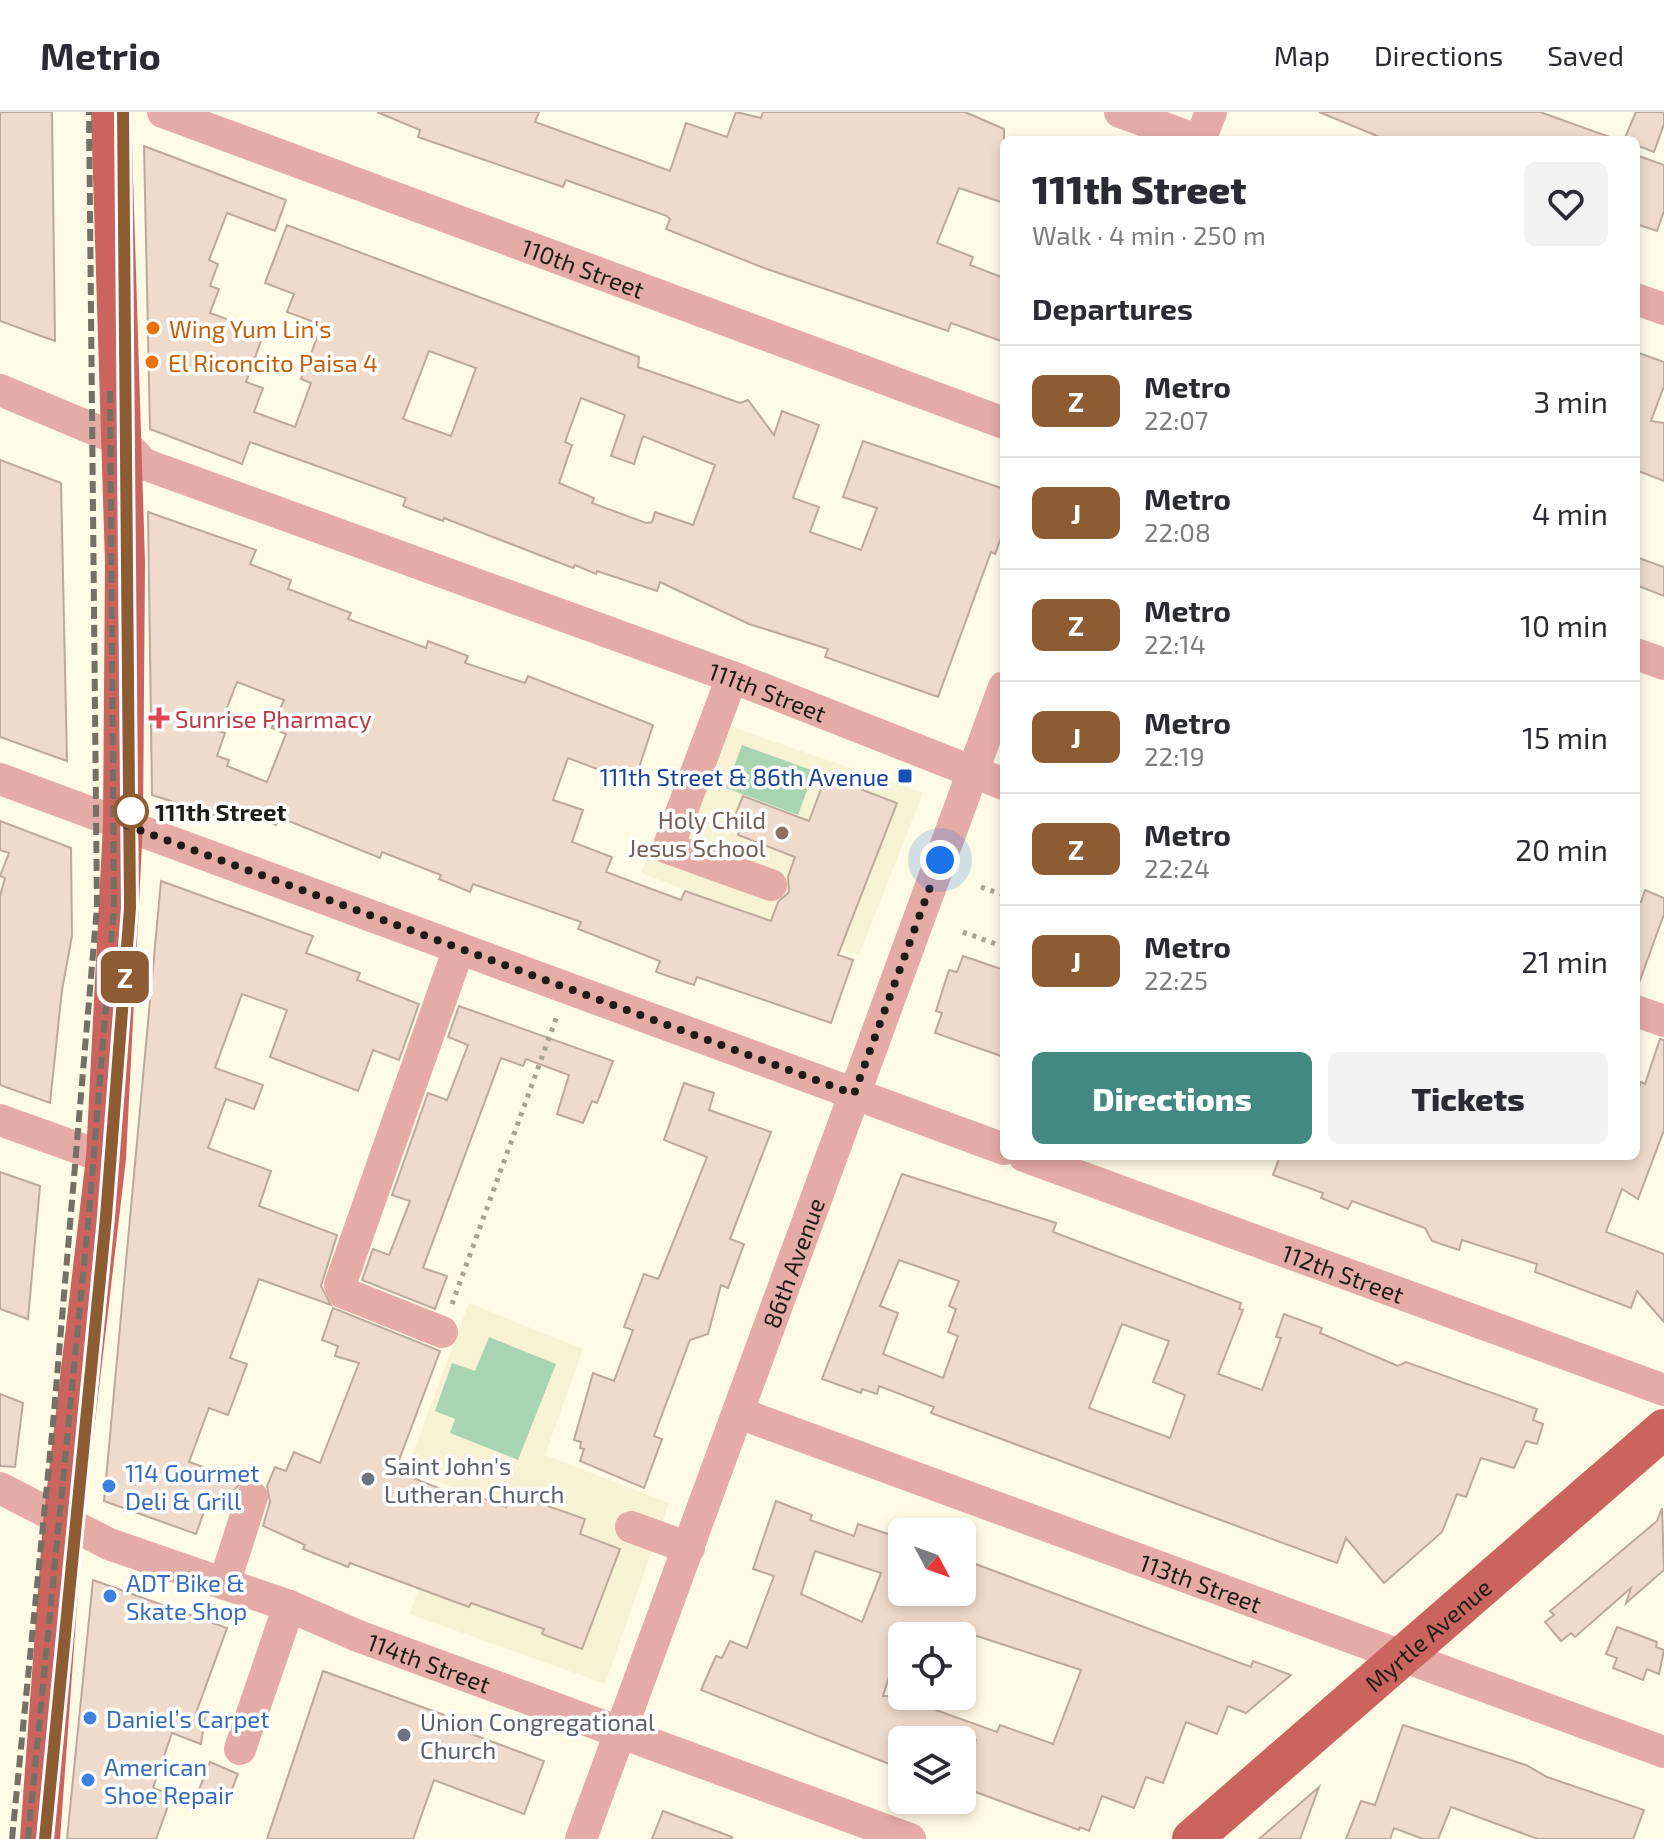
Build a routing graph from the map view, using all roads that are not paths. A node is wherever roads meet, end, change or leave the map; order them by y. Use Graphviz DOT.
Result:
graph roads {
  1 [pos="111,112"];
  2 [pos="163,112"];
  3 [pos="1120,112"];
  4 [pos="1211,112"];
  5 [pos="1188,136"];
  6 [pos="1201,136"];
  7 [pos="1640,300"];
  8 [pos="1664,309"];
  9 [pos="0,390"];
  10 [pos="1000,422"];
  11 [pos="122,441"];
  12 [pos="1640,655"];
  13 [pos="1664,664"];
  14 [pos="732,677"];
  15 [pos="1000,698"];
  16 [pos="973,773"];
  17 [pos="0,779"];
  18 [pos="1000,783"];
  19 [pos="123,824"];
  20 [pos="771,885"];
  21 [pos="459,948"];
  22 [pos="1640,1012"];
  23 [pos="1664,1021"];
  24 [pos="854,1094"];
  25 [pos="0,1120"];
  26 [pos="1000,1148"];
  27 [pos="106,1158"];
  28 [pos="1035,1160"];
  29 [pos="442,1332"];
  30 [pos="1664,1390"];
  31 [pos="739,1413"];
  32 [pos="1664,1429"];
  33 [pos="0,1488"];
  34 [pos="252,1497"];
  35 [pos="63,1523"];
  36 [pos="631,1527"];
  37 [pos="689,1548"];
  38 [pos="224,1584"];
  39 [pos="289,1606"];
  40 [pos="1400,1658"];
  41 [pos="620,1733"];
  42 [pos="240,1749"];
  43 [pos="1664,1752"];
  44 [pos="40,1839"];
  45 [pos="581,1839"];
  46 [pos="910,1839"];
  47 [pos="1192,1839"];
  1 -- 11 [label="main road"];
  2 -- 10 [label="street, 110th Street"];
  3 -- 5 [label="street"];
  4 -- 6 [label="street"];
  7 -- 8 [label="street"];
  9 -- 11 [label="street, 111th Street"];
  11 -- 14 [label="street, 111th Street"];
  11 -- 19 [label="main road"];
  12 -- 13 [label="street"];
  14 -- 16 [label="street, 111th Street"];
  14 -- 20 [label="street"];
  15 -- 16 [label="street, 86th Avenue"];
  16 -- 18 [label="street, 111th Street"];
  16 -- 24 [label="street, 86th Avenue"];
  17 -- 19 [label="street"];
  19 -- 21 [label="street"];
  19 -- 27 [label="main road"];
  21 -- 24 [label="street"];
  21 -- 29 [label="street"];
  22 -- 23 [label="street"];
  24 -- 26 [label="street"];
  24 -- 31 [label="street, 86th Avenue"];
  25 -- 27 [label="street"];
  27 -- 35 [label="main road"];
  28 -- 30 [label="street, 112th Street"];
  31 -- 37 [label="street, 86th Avenue"];
  31 -- 40 [label="street, 113th Street"];
  32 -- 40 [label="main road, Myrtle Avenue"];
  33 -- 35 [label="street, 114th Street"];
  34 -- 38 [label="street"];
  35 -- 38 [label="street, 114th Street"];
  35 -- 44 [label="main road"];
  36 -- 37 [label="street"];
  37 -- 41 [label="street, 86th Avenue"];
  38 -- 39 [label="street, 114th Street"];
  39 -- 41 [label="street, 114th Street"];
  39 -- 42 [label="street"];
  40 -- 43 [label="street, 113th Street"];
  40 -- 47 [label="main road, Myrtle Avenue"];
  41 -- 45 [label="street, 86th Avenue"];
  41 -- 46 [label="street, 114th Street"];
}
